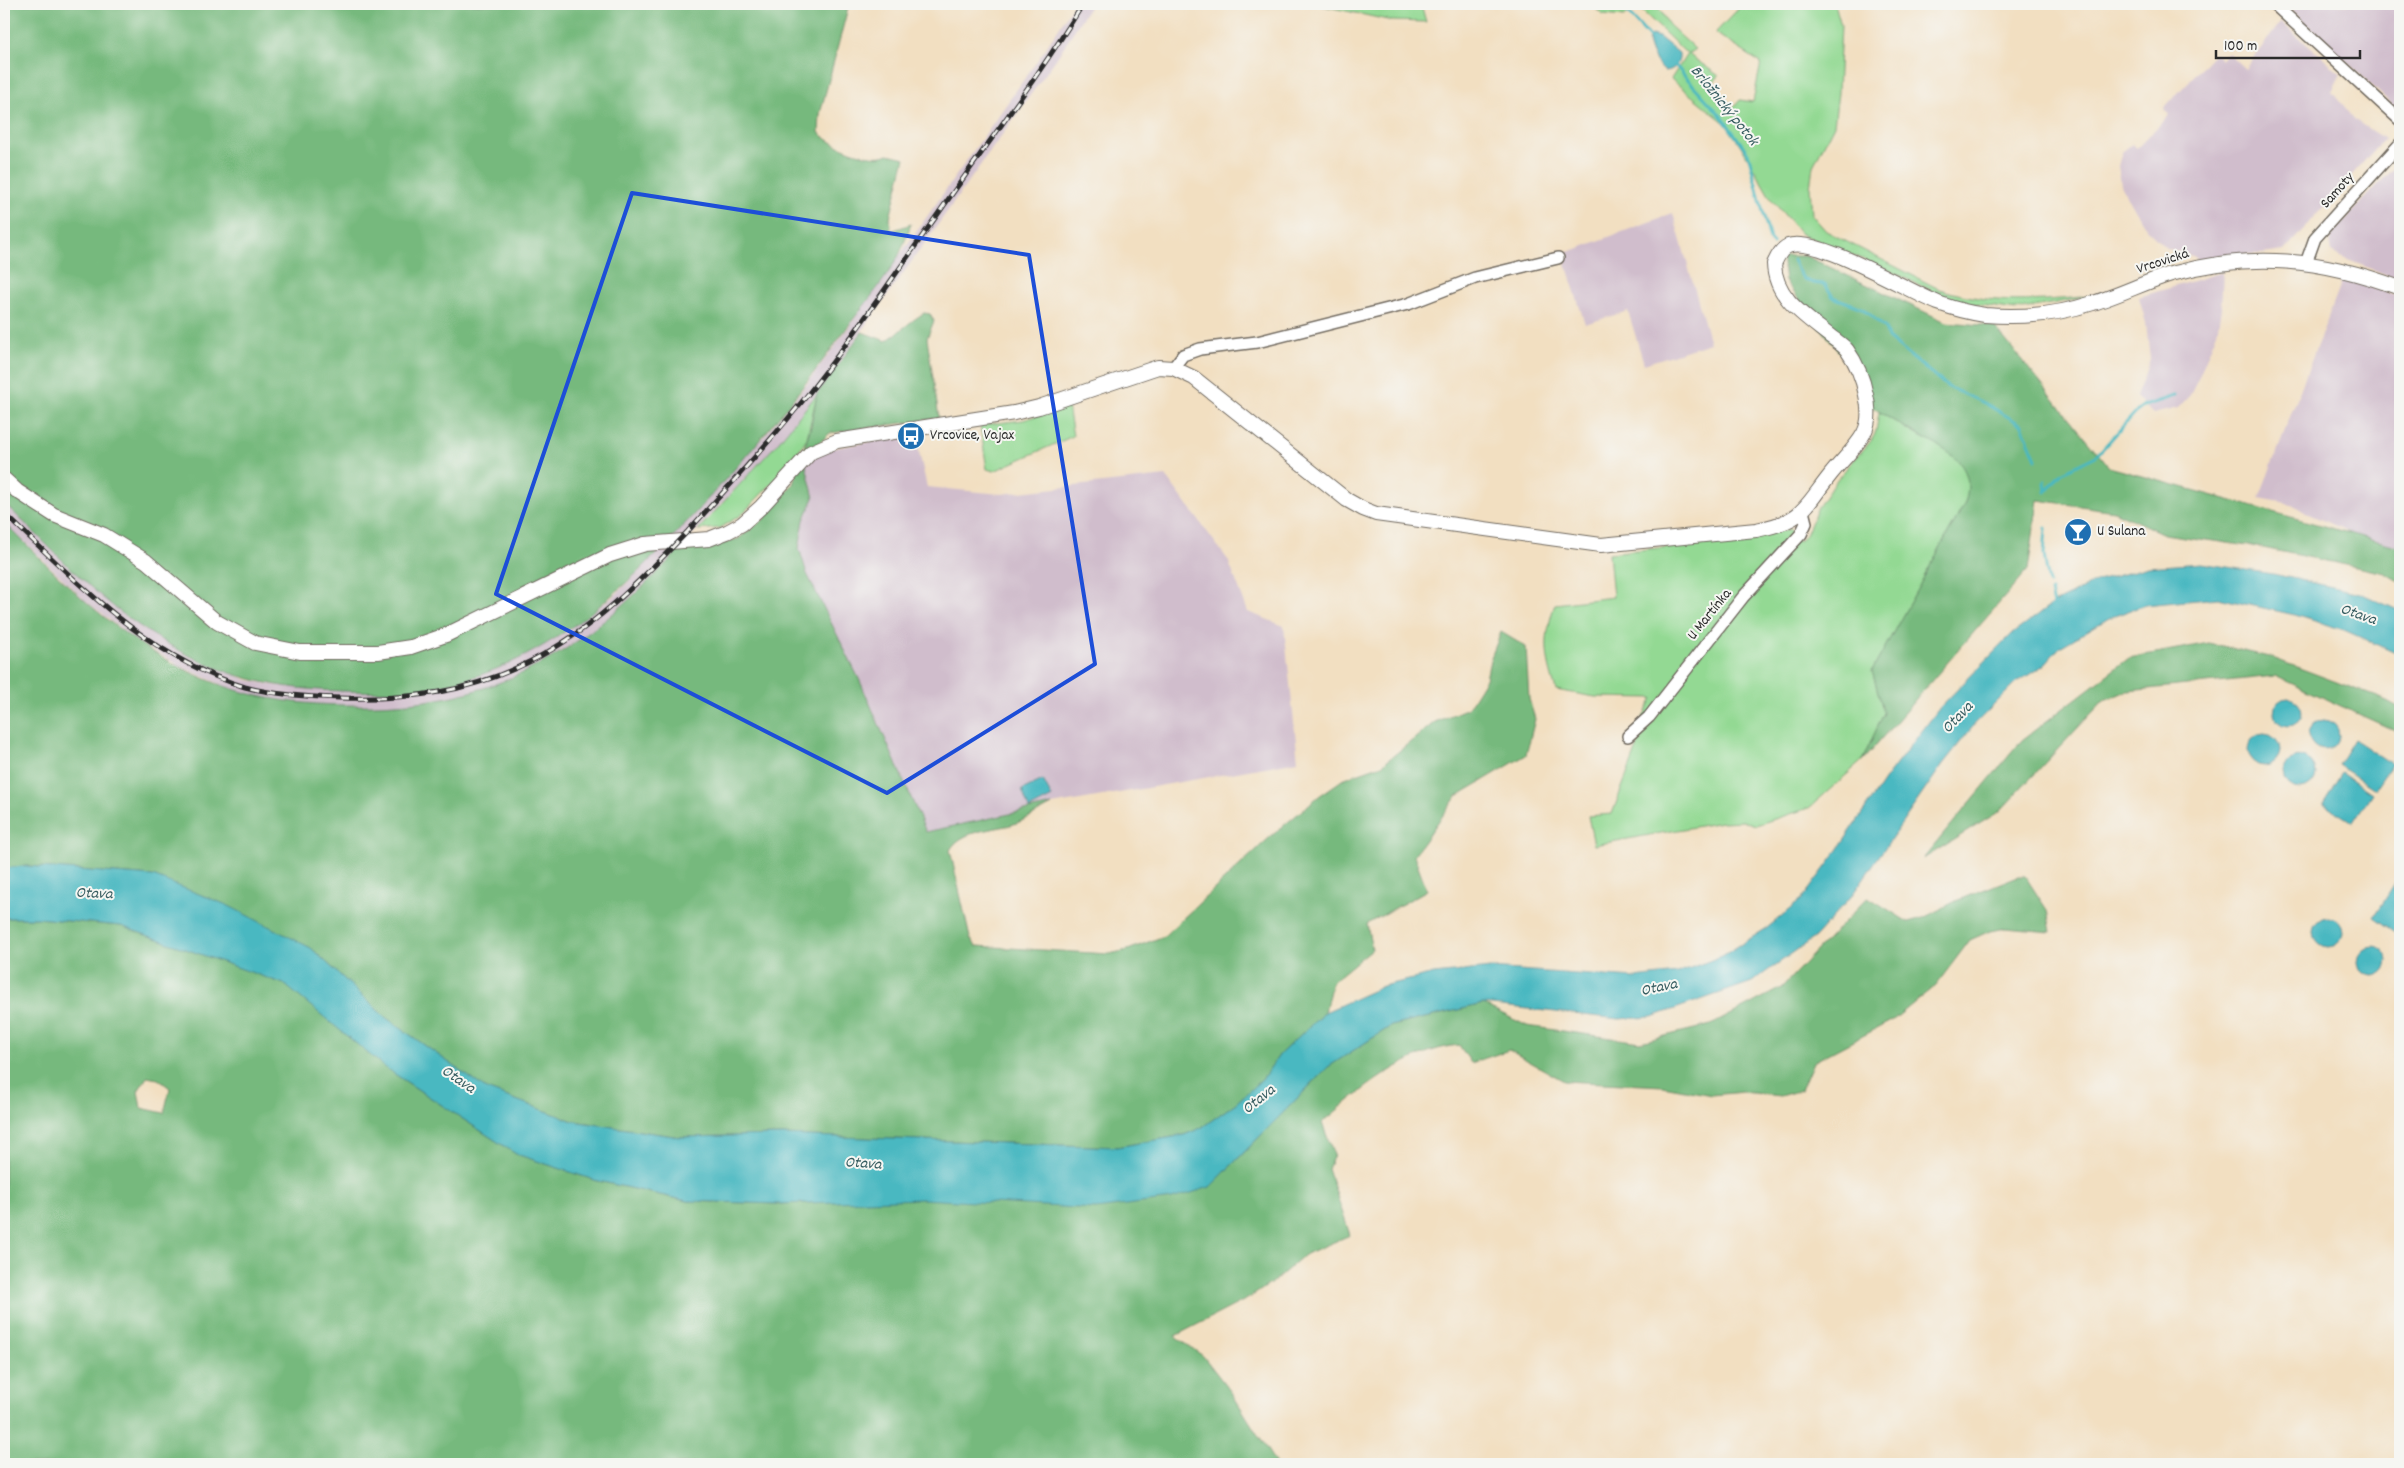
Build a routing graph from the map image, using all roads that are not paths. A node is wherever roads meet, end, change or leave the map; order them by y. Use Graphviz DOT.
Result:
graph roads {
  1 [pos="2274,4"];
  2 [pos="2400,120"];
  3 [pos="2400,144"];
  4 [pos="1558,258"];
  5 [pos="2306,263"];
  6 [pos="2400,288"];
  7 [pos="1173,368"];
  8 [pos="4,479"];
  9 [pos="1804,511"];
  10 [pos="1628,736"];
  1 -- 2 [label="street"];
  3 -- 5 [label="street, Samoty"];
  4 -- 7 [label="street"];
  5 -- 6 [label="street, Vrcovická"];
  5 -- 9 [label="street, Vrcovická"];
  7 -- 8 [label="street"];
  7 -- 9 [label="street"];
  9 -- 10 [label="street, U Martínka"];
}
